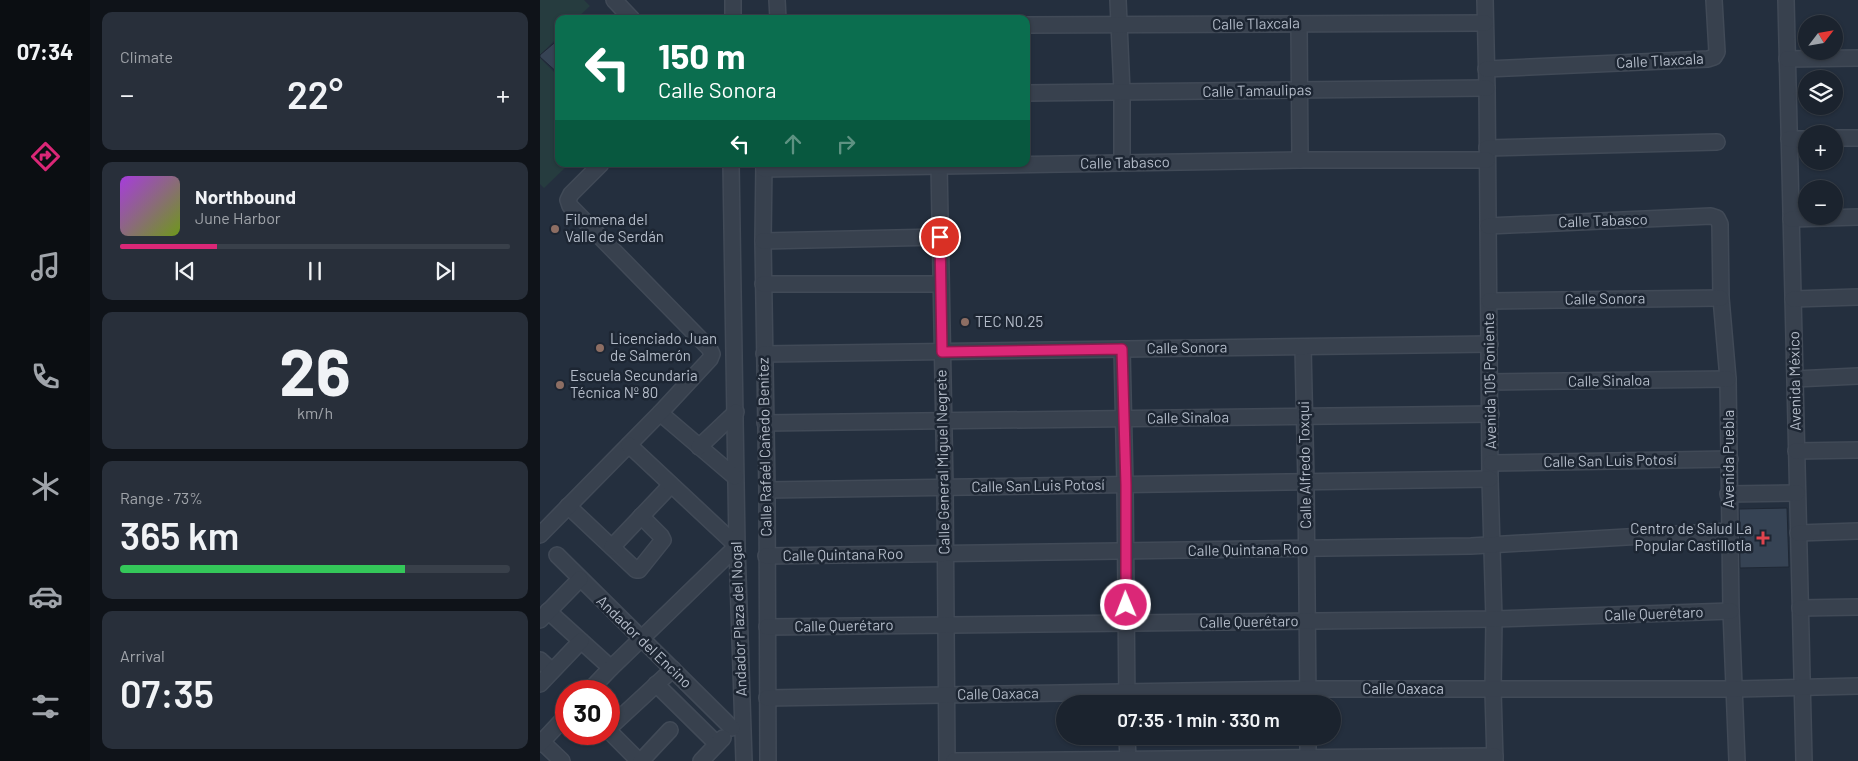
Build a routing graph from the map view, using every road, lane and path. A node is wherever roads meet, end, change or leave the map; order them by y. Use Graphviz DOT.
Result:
graph roads {
  1 [pos="614,0"];
  2 [pos="733,0"];
  3 [pos="777,0"];
  4 [pos="1118,0"];
  5 [pos="1485,0"];
  6 [pos="1714,0"];
  7 [pos="1786,0"];
  8 [pos="628,15"];
  9 [pos="733,15"];
  10 [pos="778,15"];
  11 [pos="1485,23"];
  12 [pos="1299,24"];
  13 [pos="1030,25"];
  14 [pos="1119,26"];
  15 [pos="1858,58"];
  16 [pos="1787,59"];
  17 [pos="1486,68"];
  18 [pos="1488,88"];
  19 [pos="1301,90"];
  20 [pos="1122,92"];
  21 [pos="1030,93"];
  22 [pos="1843,138"];
  23 [pos="1858,138"];
  24 [pos="1789,139"];
  25 [pos="1798,139"];
  26 [pos="1717,142"];
  27 [pos="1487,154"];
  28 [pos="1300,160"];
  29 [pos="1122,163"];
  30 [pos="1030,164"];
  31 [pos="598,167"];
  32 [pos="731,167"];
  33 [pos="764,167"];
  34 [pos="939,167"];
  35 [pos="1858,217"];
  36 [pos="1717,218"];
  37 [pos="1791,219"];
  38 [pos="1488,226"];
  39 [pos="940,237"];
  40 [pos="763,241"];
  41 [pos="763,284"];
  42 [pos="941,284"];
  43 [pos="1858,297"];
  44 [pos="1722,298"];
  45 [pos="1793,299"];
  46 [pos="1489,300"];
  47 [pos="1490,344"];
  48 [pos="1303,347"];
  49 [pos="1122,349"];
  50 [pos="942,352"];
  51 [pos="764,354"];
  52 [pos="1858,376"];
  53 [pos="1795,378"];
  54 [pos="1728,379"];
  55 [pos="1490,382"];
  56 [pos="736,412"];
  57 [pos="660,413"];
  58 [pos="1491,414"];
  59 [pos="1304,417"];
  60 [pos="1123,419"];
  61 [pos="942,421"];
  62 [pos="764,423"];
  63 [pos="629,445"];
  64 [pos="700,447"];
  65 [pos="1858,450"];
  66 [pos="1796,451"];
  67 [pos="1730,459"];
  68 [pos="1491,463"];
  69 [pos="736,478"];
  70 [pos="1490,480"];
  71 [pos="1306,483"];
  72 [pos="671,484"];
  73 [pos="1126,485"];
  74 [pos="945,488"];
  75 [pos="767,490"];
  76 [pos="1798,493"];
  77 [pos="1728,494"];
  78 [pos="568,506"];
  79 [pos="641,516"];
  80 [pos="1729,531"];
  81 [pos="1858,531"];
  82 [pos="1798,533"];
  83 [pos="540,534"];
  84 [pos="1492,545"];
  85 [pos="737,546"];
  86 [pos="612,547"];
  87 [pos="1306,549"];
  88 [pos="1125,551"];
  89 [pos="944,554"];
  90 [pos="557,555"];
  91 [pos="766,556"];
  92 [pos="580,579"];
  93 [pos="1858,607"];
  94 [pos="1800,608"];
  95 [pos="1731,611"];
  96 [pos="544,615"];
  97 [pos="1494,620"];
  98 [pos="1307,622"];
  99 [pos="1126,623"];
  100 [pos="945,625"];
  101 [pos="767,627"];
  102 [pos="641,640"];
  103 [pos="581,641"];
  104 [pos="540,660"];
  105 [pos="610,668"];
  106 [pos="673,669"];
  107 [pos="552,671"];
  108 [pos="599,680"];
  109 [pos="540,684"];
  110 [pos="656,684"];
  111 [pos="1858,686"];
  112 [pos="1802,688"];
  113 [pos="1493,690"];
  114 [pos="1734,690"];
  115 [pos="946,695"];
  116 [pos="1127,695"];
  117 [pos="1307,695"];
  118 [pos="1338,695"];
  119 [pos="1056,697"];
  120 [pos="767,698"];
  121 [pos="742,716"];
  122 [pos="620,719"];
  123 [pos="555,727"];
  124 [pos="732,728"];
  125 [pos="670,730"];
  126 [pos="620,741"];
  127 [pos="541,742"];
  128 [pos="717,744"];
  129 [pos="1127,745"];
  130 [pos="1308,745"];
  131 [pos="1495,758"];
  132 [pos="1308,759"];
  133 [pos="1128,760"];
  134 [pos="562,761"];
  135 [pos="640,761"];
  136 [pos="701,761"];
  137 [pos="744,761"];
  138 [pos="768,761"];
  139 [pos="946,761"];
  140 [pos="954,761"];
  141 [pos="1737,761"];
  142 [pos="1804,761"];
  1 -- 8 [label="street"];
  2 -- 9 [label="street"];
  3 -- 10 [label="street"];
  4 -- 14 [label="street"];
  5 -- 11 [label="street, Avenida 105 Poniente"];
  6 -- 17 [label="street, Calle Tlaxcala"];
  7 -- 16 [label="street, Avenida México"];
  11 -- 12 [label="street, Calle Tlaxcala"];
  11 -- 17 [label="street, Avenida 105 Poniente"];
  12 -- 14 [label="street, Calle Tlaxcala"];
  12 -- 19 [label="street"];
  13 -- 14 [label="street, Calle Tlaxcala"];
  14 -- 20 [label="street"];
  15 -- 16 [label="street"];
  16 -- 24 [label="street, Avenida México"];
  17 -- 18 [label="street, Avenida 105 Poniente"];
  18 -- 19 [label="street, Calle Tamaulipas"];
  18 -- 27 [label="street, Avenida 105 Poniente"];
  19 -- 20 [label="street, Calle Tamaulipas"];
  19 -- 28 [label="street"];
  20 -- 21 [label="street, Calle Tamaulipas"];
  20 -- 29 [label="street"];
  22 -- 23 [label="street"];
  24 -- 25 [label="street"];
  24 -- 37 [label="street, Avenida México"];
  26 -- 27 [label="street"];
  27 -- 28 [label="street, Calle Tabasco"];
  27 -- 38 [label="street, Avenida 105 Poniente"];
  28 -- 29 [label="street, Calle Tabasco"];
  29 -- 30 [label="street, Calle Tabasco"];
  31 -- 57 [label="street"];
  32 -- 56 [label="street, Andador Plaza del Nogal"];
  33 -- 40 [label="street, Calle Rafaél Cañedo Benítez"];
  34 -- 39 [label="street, Calle General Miguel Negrete"];
  35 -- 37 [label="street"];
  36 -- 38 [label="street, Calle Tabasco"];
  36 -- 44 [label="street, Avenida Puebla"];
  37 -- 45 [label="street, Avenida México"];
  38 -- 46 [label="street, Avenida 105 Poniente"];
  39 -- 40 [label="street"];
  39 -- 42 [label="street, Calle General Miguel Negrete"];
  40 -- 41 [label="street, Calle Rafaél Cañedo Benítez"];
  41 -- 42 [label="street"];
  41 -- 51 [label="street, Calle Rafaél Cañedo Benítez"];
  42 -- 50 [label="street, Calle General Miguel Negrete"];
  43 -- 45 [label="street"];
  44 -- 46 [label="street, Calle Sonora"];
  44 -- 54 [label="street, Avenida Puebla"];
  45 -- 53 [label="street, Avenida México"];
  46 -- 47 [label="street, Avenida 105 Poniente"];
  47 -- 48 [label="street, Calle Sonora"];
  47 -- 55 [label="street, Avenida 105 Poniente"];
  48 -- 49 [label="street, Calle Sonora"];
  48 -- 59 [label="street, Calle Alfredo Toxqui"];
  49 -- 50 [label="street, Calle Sonora"];
  49 -- 60 [label="street"];
  50 -- 51 [label="street, Calle Sonora"];
  50 -- 61 [label="street, Calle General Miguel Negrete"];
  51 -- 62 [label="street, Calle Rafaél Cañedo Benítez"];
  52 -- 53 [label="street"];
  53 -- 66 [label="street, Avenida México"];
  54 -- 55 [label="street, Calle Sinaloa"];
  54 -- 67 [label="street, Avenida Puebla"];
  55 -- 58 [label="street, Avenida 105 Poniente"];
  56 -- 64 [label="street"];
  56 -- 69 [label="street, Andador Plaza del Nogal"];
  57 -- 63 [label="street"];
  57 -- 64 [label="street"];
  58 -- 59 [label="street, Calle Sinaloa"];
  58 -- 68 [label="street, Avenida 105 Poniente"];
  59 -- 60 [label="street, Calle Sinaloa"];
  59 -- 71 [label="street, Calle Alfredo Toxqui"];
  60 -- 61 [label="street, Calle Sinaloa"];
  60 -- 73 [label="street"];
  61 -- 62 [label="street, Calle Sinaloa"];
  61 -- 74 [label="street, Calle General Miguel Negrete"];
  62 -- 75 [label="street, Calle Rafaél Cañedo Benítez"];
  63 -- 72 [label="street"];
  63 -- 78 [label="street"];
  64 -- 69 [label="street"];
  65 -- 66 [label="street"];
  66 -- 76 [label="street, Avenida México"];
  67 -- 68 [label="street, Calle San Luis Potosí"];
  67 -- 77 [label="street, Avenida Puebla"];
  68 -- 70 [label="street, Avenida 105 Poniente"];
  69 -- 85 [label="street, Andador Plaza del Nogal"];
  70 -- 71 [label="street, Calle San Luis Potosí"];
  70 -- 84 [label="street, Avenida 105 Poniente"];
  71 -- 73 [label="street, Calle San Luis Potosí"];
  71 -- 87 [label="street, Calle Alfredo Toxqui"];
  72 -- 79 [label="street"];
  72 -- 85 [label="street"];
  73 -- 74 [label="street, Calle San Luis Potosí"];
  73 -- 88 [label="street"];
  74 -- 75 [label="street, Calle San Luis Potosí"];
  74 -- 89 [label="street, Calle General Miguel Negrete"];
  75 -- 91 [label="street, Calle Rafaél Cañedo Benítez"];
  76 -- 77 [label="street"];
  76 -- 82 [label="street, Avenida México"];
  77 -- 80 [label="street, Avenida Puebla"];
  78 -- 83 [label="street"];
  78 -- 86 [label="street"];
  79 -- 86 [label="street"];
  79 -- 86 [label="street"];
  80 -- 84 [label="street, Calle Quintana Roo"];
  80 -- 95 [label="street, Avenida Puebla"];
  81 -- 82 [label="street"];
  82 -- 94 [label="street, Avenida México"];
  84 -- 87 [label="street, Calle Quintana Roo"];
  84 -- 97 [label="street, Avenida 105 Poniente"];
  85 -- 102 [label="street"];
  85 -- 121 [label="street, Andador Plaza del Nogal"];
  87 -- 88 [label="street, Calle Quintana Roo"];
  87 -- 98 [label="street, Calle Alfredo Toxqui"];
  88 -- 89 [label="street, Calle Quintana Roo"];
  88 -- 99 [label="street"];
  89 -- 91 [label="street, Calle Quintana Roo"];
  89 -- 100 [label="street, Calle General Miguel Negrete"];
  90 -- 92 [label="street, Andador del Encino"];
  91 -- 101 [label="street, Calle Rafaél Cañedo Benítez"];
  92 -- 96 [label="street"];
  92 -- 102 [label="street, Andador del Encino"];
  93 -- 94 [label="street"];
  94 -- 112 [label="street, Avenida México"];
  95 -- 97 [label="street, Calle Querétaro"];
  95 -- 114 [label="street, Avenida Puebla"];
  96 -- 103 [label="street"];
  97 -- 98 [label="street, Calle Querétaro"];
  97 -- 113 [label="street, Avenida 105 Poniente"];
  98 -- 99 [label="street, Calle Querétaro"];
  98 -- 117 [label="street, Calle Alfredo Toxqui"];
  99 -- 100 [label="street, Calle Querétaro"];
  99 -- 116 [label="street"];
  100 -- 101 [label="street, Calle Querétaro"];
  100 -- 115 [label="street, Calle General Miguel Negrete"];
  101 -- 120 [label="street, Calle Rafaél Cañedo Benítez"];
  102 -- 105 [label="street"];
  102 -- 106 [label="street, Andador del Encino"];
  103 -- 105 [label="street"];
  103 -- 107 [label="street"];
  104 -- 107 [label="street"];
  105 -- 108 [label="street"];
  106 -- 110 [label="street"];
  106 -- 124 [label="street, Andador del Encino"];
  107 -- 109 [label="street"];
  110 -- 122 [label="street"];
  110 -- 128 [label="street"];
  111 -- 112 [label="street, Calle Oaxaca"];
  112 -- 114 [label="street, Calle Oaxaca"];
  112 -- 142 [label="street, Avenida México"];
  113 -- 114 [label="street, Calle Oaxaca"];
  113 -- 118 [label="street, Calle Oaxaca"];
  113 -- 131 [label="street, Avenida 105 Poniente"];
  114 -- 141 [label="street, Avenida Puebla"];
  115 -- 119 [label="street, Calle Oaxaca"];
  115 -- 120 [label="street, Calle Oaxaca"];
  115 -- 139 [label="street, Calle General Miguel Negrete"];
  120 -- 138 [label="street, Calle Rafaél Cañedo Benítez"];
  121 -- 124 [label="street"];
  121 -- 137 [label="street, Andador Plaza del Nogal"];
  123 -- 127 [label="street"];
  124 -- 128 [label="street"];
  125 -- 135 [label="street"];
  126 -- 135 [label="street"];
  127 -- 134 [label="street"];
  128 -- 136 [label="street"];
  129 -- 133 [label="street"];
  130 -- 132 [label="street"];
  131 -- 132 [label="street"];
  132 -- 133 [label="street"];
  133 -- 140 [label="street"];
}
